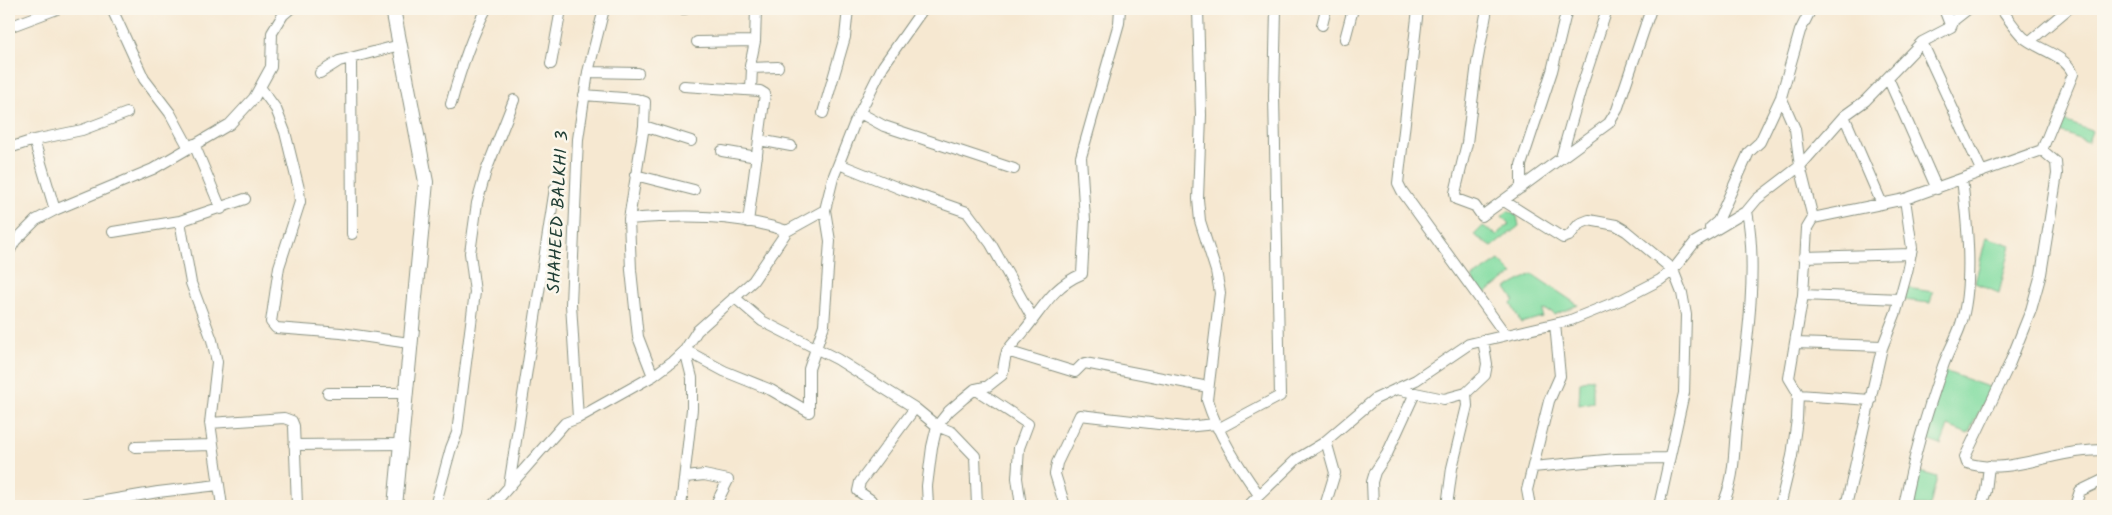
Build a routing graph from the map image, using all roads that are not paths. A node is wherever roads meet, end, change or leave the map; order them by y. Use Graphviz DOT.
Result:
graph roads {
  1 [pos="57,9"];
  2 [pos="112,9"];
  3 [pos="290,9"];
  4 [pos="393,9"];
  5 [pos="486,9"];
  6 [pos="561,9"];
  7 [pos="604,9"];
  8 [pos="680,9"];
  9 [pos="685,9"];
  10 [pos="756,9"];
  11 [pos="848,9"];
  12 [pos="924,9"];
  13 [pos="1120,9"];
  14 [pos="1198,9"];
  15 [pos="1276,9"];
  16 [pos="1326,9"];
  17 [pos="1353,9"];
  18 [pos="1418,9"];
  19 [pos="1487,9"];
  20 [pos="1566,9"];
  21 [pos="1607,9"];
  22 [pos="1651,9"];
  23 [pos="1811,9"];
  24 [pos="1944,9"];
  25 [pos="1968,9"];
  26 [pos="2001,9"];
  27 [pos="2068,9"];
  28 [pos="10,24"];
  29 [pos="1322,25"];
  30 [pos="1951,27"];
  31 [pos="1345,39"];
  32 [pos="755,41"];
  33 [pos="2030,41"];
  34 [pos="697,42"];
  35 [pos="1922,42"];
  36 [pos="400,46"];
  37 [pos="351,58"];
  38 [pos="551,64"];
  39 [pos="778,67"];
  40 [pos="752,68"];
  41 [pos="588,72"];
  42 [pos="320,73"];
  43 [pos="638,73"];
  44 [pos="1888,78"];
  45 [pos="684,86"];
  46 [pos="260,87"];
  47 [pos="752,90"];
  48 [pos="584,95"];
  49 [pos="1781,97"];
  50 [pos="514,100"];
  51 [pos="451,104"];
  52 [pos="823,112"];
  53 [pos="127,113"];
  54 [pos="860,113"];
  55 [pos="1844,116"];
  56 [pos="644,126"];
  57 [pos="34,140"];
  58 [pos="759,140"];
  59 [pos="691,141"];
  60 [pos="192,146"];
  61 [pos="792,146"];
  62 [pos="9,148"];
  63 [pos="2042,150"];
  64 [pos="722,151"];
  65 [pos="757,157"];
  66 [pos="1561,158"];
  67 [pos="839,164"];
  68 [pos="1800,166"];
  69 [pos="1014,169"];
  70 [pos="1982,172"];
  71 [pos="635,175"];
  72 [pos="1962,180"];
  73 [pos="555,188"];
  74 [pos="1521,188"];
  75 [pos="1937,189"];
  76 [pos="694,190"];
  77 [pos="245,199"];
  78 [pos="1905,199"];
  79 [pos="1504,201"];
  80 [pos="1882,204"];
  81 [pos="221,209"];
  82 [pos="55,210"];
  83 [pos="825,210"];
  84 [pos="1747,211"];
  85 [pos="1813,218"];
  86 [pos="629,219"];
  87 [pos="180,221"];
  88 [pos="748,222"];
  89 [pos="787,231"];
  90 [pos="113,232"];
  91 [pos="352,234"];
  92 [pos="1695,242"];
  93 [pos="9,252"];
  94 [pos="1910,254"];
  95 [pos="1804,257"];
  96 [pos="1673,270"];
  97 [pos="1803,295"];
  98 [pos="734,297"];
  99 [pos="1900,299"];
  100 [pos="1033,319"];
  101 [pos="1554,324"];
  102 [pos="1505,334"];
  103 [pos="1483,340"];
  104 [pos="409,343"];
  105 [pos="1795,343"];
  106 [pos="1882,346"];
  107 [pos="815,348"];
  108 [pos="685,350"];
  109 [pos="1007,351"];
  110 [pos="653,376"];
  111 [pos="1208,388"];
  112 [pos="975,389"];
  113 [pos="1396,389"];
  114 [pos="328,392"];
  115 [pos="405,393"];
  116 [pos="1415,393"];
  117 [pos="1466,393"];
  118 [pos="1798,396"];
  119 [pos="1871,400"];
  120 [pos="915,408"];
  121 [pos="578,418"];
  122 [pos="210,423"];
  123 [pos="937,426"];
  124 [pos="1217,427"];
  125 [pos="1326,440"];
  126 [pos="401,444"];
  127 [pos="212,445"];
  128 [pos="294,445"];
  129 [pos="135,447"];
  130 [pos="2103,450"];
  131 [pos="1669,458"];
  132 [pos="1989,466"];
  133 [pos="1533,467"];
  134 [pos="686,476"];
  135 [pos="2103,480"];
  136 [pos="218,485"];
  137 [pos="509,487"];
  138 [pos="1259,495"];
  139 [pos="75,506"];
  140 [pos="222,506"];
  141 [pos="297,506"];
  142 [pos="395,506"];
  143 [pos="435,506"];
  144 [pos="492,506"];
  145 [pos="681,506"];
  146 [pos="715,506"];
  147 [pos="872,506"];
  148 [pos="928,506"];
  149 [pos="977,506"];
  150 [pos="1021,506"];
  151 [pos="1065,506"];
  152 [pos="1248,506"];
  153 [pos="1324,506"];
  154 [pos="1373,506"];
  155 [pos="1447,506"];
  156 [pos="1530,506"];
  157 [pos="1659,506"];
  158 [pos="1722,506"];
  159 [pos="1780,506"];
  160 [pos="1846,506"];
  161 [pos="1904,506"];
  162 [pos="1981,506"];
  163 [pos="2075,506"];
  1 -- 28 [label="street"];
  2 -- 60 [label="street"];
  3 -- 46 [label="street"];
  4 -- 36 [label="street"];
  5 -- 51 [label="street"];
  6 -- 38 [label="street"];
  7 -- 41 [label="street, SHAHEED BALKHI 3"];
  8 -- 9 [label="street"];
  10 -- 32 [label="street"];
  11 -- 52 [label="street"];
  12 -- 54 [label="street"];
  13 -- 100 [label="street"];
  14 -- 111 [label="street"];
  15 -- 124 [label="street"];
  16 -- 29 [label="street"];
  17 -- 31 [label="street"];
  18 -- 102 [label="street"];
  19 -- 79 [label="street"];
  20 -- 74 [label="street"];
  21 -- 66 [label="street"];
  22 -- 66 [label="street"];
  23 -- 49 [label="street"];
  24 -- 30 [label="street"];
  25 -- 30 [label="street"];
  26 -- 33 [label="street"];
  27 -- 33 [label="street"];
  30 -- 35 [label="street"];
  32 -- 34 [label="street"];
  32 -- 40 [label="street"];
  33 -- 63 [label="street"];
  35 -- 44 [label="street"];
  35 -- 70 [label="street"];
  36 -- 37 [label="street"];
  36 -- 104 [label="street"];
  37 -- 42 [label="street"];
  37 -- 91 [label="street"];
  39 -- 40 [label="street"];
  40 -- 47 [label="street"];
  41 -- 43 [label="street"];
  41 -- 48 [label="street, SHAHEED BALKHI 3"];
  44 -- 55 [label="street"];
  44 -- 75 [label="street"];
  45 -- 47 [label="street"];
  46 -- 60 [label="street"];
  46 -- 104 [label="street"];
  47 -- 58 [label="street"];
  48 -- 56 [label="street"];
  48 -- 121 [label="street, SHAHEED BALKHI 3"];
  49 -- 68 [label="street"];
  49 -- 92 [label="street"];
  50 -- 143 [label="street"];
  53 -- 57 [label="street"];
  54 -- 67 [label="street"];
  54 -- 69 [label="street"];
  55 -- 68 [label="street"];
  55 -- 80 [label="street"];
  56 -- 59 [label="street"];
  56 -- 71 [label="street"];
  57 -- 62 [label="street"];
  57 -- 82 [label="street"];
  58 -- 61 [label="street"];
  58 -- 65 [label="street"];
  60 -- 81 [label="street"];
  60 -- 82 [label="street"];
  63 -- 70 [label="street"];
  63 -- 132 [label="street"];
  64 -- 65 [label="street"];
  65 -- 88 [label="street"];
  66 -- 74 [label="street"];
  67 -- 83 [label="street"];
  67 -- 100 [label="street"];
  68 -- 84 [label="street"];
  68 -- 85 [label="street"];
  70 -- 72 [label="street"];
  71 -- 76 [label="street"];
  71 -- 86 [label="street"];
  72 -- 75 [label="street"];
  72 -- 161 [label="street"];
  73 -- 137 [label="street"];
  74 -- 79 [label="street"];
  75 -- 78 [label="street"];
  77 -- 81 [label="street"];
  78 -- 80 [label="street"];
  78 -- 94 [label="street"];
  79 -- 96 [label="street"];
  80 -- 85 [label="street"];
  81 -- 87 [label="street"];
  82 -- 93 [label="street"];
  83 -- 89 [label="street"];
  83 -- 107 [label="street"];
  84 -- 92 [label="street"];
  84 -- 158 [label="street"];
  85 -- 95 [label="street"];
  86 -- 88 [label="street"];
  86 -- 110 [label="street"];
  87 -- 90 [label="street"];
  87 -- 122 [label="street"];
  88 -- 89 [label="street"];
  89 -- 98 [label="street"];
  92 -- 96 [label="street"];
  94 -- 95 [label="street"];
  94 -- 99 [label="street"];
  95 -- 97 [label="street"];
  96 -- 101 [label="street"];
  96 -- 131 [label="street"];
  97 -- 99 [label="street"];
  97 -- 105 [label="street"];
  98 -- 107 [label="street"];
  98 -- 108 [label="street"];
  99 -- 106 [label="street"];
  100 -- 109 [label="street"];
  101 -- 102 [label="street"];
  101 -- 133 [label="street"];
  102 -- 103 [label="street"];
  103 -- 113 [label="street"];
  103 -- 117 [label="street"];
  104 -- 115 [label="street"];
  105 -- 106 [label="street"];
  105 -- 118 [label="street"];
  106 -- 119 [label="street"];
  107 -- 108 [label="street"];
  107 -- 120 [label="street"];
  108 -- 110 [label="street"];
  108 -- 134 [label="street"];
  109 -- 111 [label="street"];
  109 -- 112 [label="street"];
  110 -- 121 [label="street"];
  111 -- 124 [label="street"];
  112 -- 123 [label="street"];
  112 -- 150 [label="street"];
  113 -- 116 [label="street"];
  113 -- 125 [label="street"];
  114 -- 115 [label="street"];
  115 -- 126 [label="street"];
  116 -- 117 [label="street"];
  116 -- 154 [label="street"];
  117 -- 155 [label="street"];
  118 -- 119 [label="street"];
  118 -- 159 [label="street"];
  119 -- 160 [label="street"];
  120 -- 123 [label="street"];
  120 -- 147 [label="street"];
  121 -- 137 [label="street"];
  122 -- 127 [label="street"];
  122 -- 128 [label="street"];
  123 -- 148 [label="street"];
  123 -- 149 [label="street"];
  124 -- 138 [label="street"];
  124 -- 151 [label="street"];
  125 -- 138 [label="street"];
  125 -- 153 [label="street"];
  126 -- 128 [label="street"];
  126 -- 142 [label="street"];
  127 -- 129 [label="street"];
  127 -- 136 [label="street"];
  128 -- 141 [label="street"];
  130 -- 132 [label="street"];
  131 -- 133 [label="street"];
  131 -- 157 [label="street"];
  132 -- 162 [label="street"];
  133 -- 156 [label="street"];
  134 -- 145 [label="street"];
  134 -- 146 [label="street"];
  135 -- 163 [label="street"];
  136 -- 139 [label="street"];
  136 -- 140 [label="street"];
  137 -- 144 [label="street"];
  138 -- 152 [label="street"];
}
